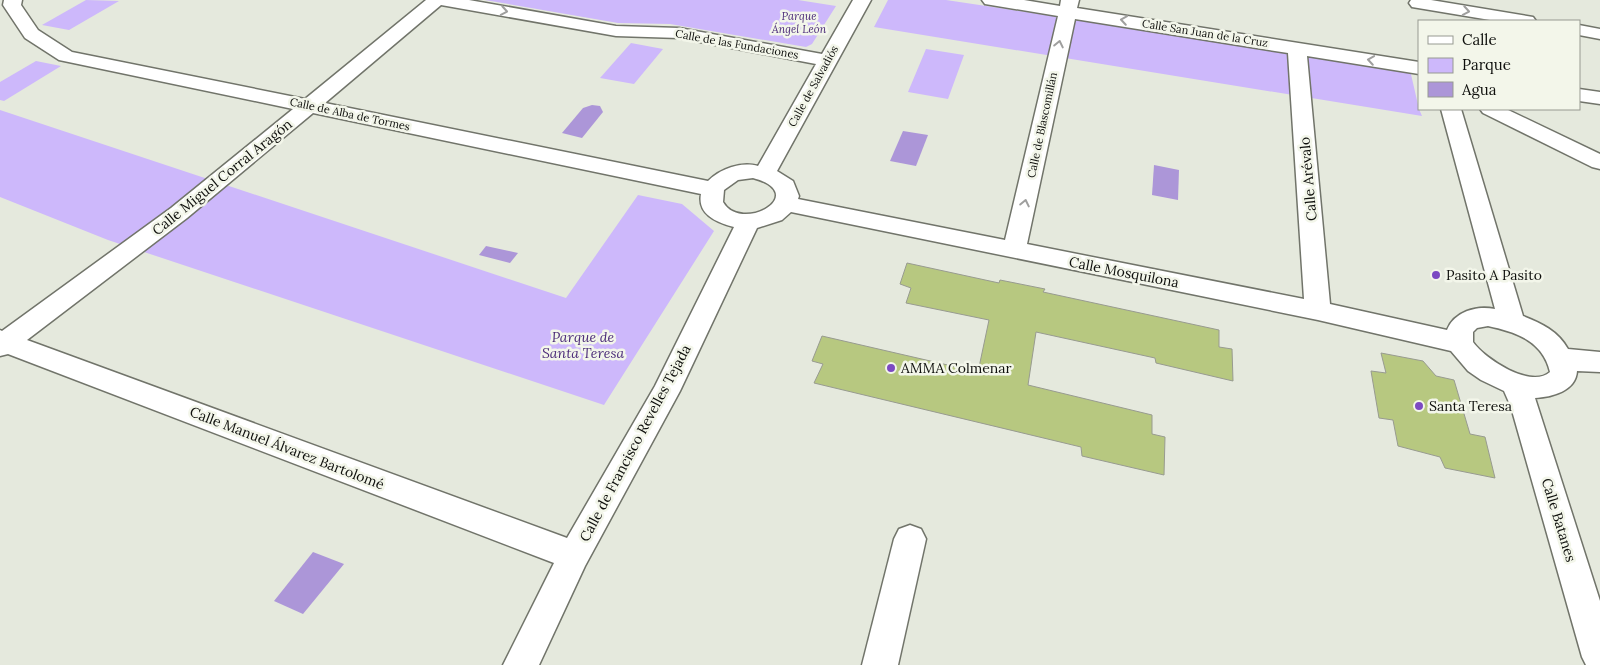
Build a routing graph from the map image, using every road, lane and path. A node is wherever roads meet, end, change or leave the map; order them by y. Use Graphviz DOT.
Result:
graph roads {
  1 [pos="13,0"];
  2 [pos="438,0"];
  3 [pos="862,0"];
  4 [pos="991,0"];
  5 [pos="1417,1"];
  6 [pos="1069,5"];
  7 [pos="1424,20"];
  8 [pos="1522,20"];
  9 [pos="1580,30"];
  10 [pos="1600,34"];
  11 [pos="1297,48"];
  12 [pos="828,61"];
  13 [pos="1418,68"];
  14 [pos="1580,95"];
  15 [pos="1600,98"];
  16 [pos="311,106"];
  17 [pos="1451,110"];
  18 [pos="1492,110"];
  19 [pos="1600,162"];
  20 [pos="765,173"];
  21 [pos="712,188"];
  22 [pos="786,204"];
  23 [pos="749,221"];
  24 [pos="1014,250"];
  25 [pos="1318,311"];
  26 [pos="1511,321"];
  27 [pos="2,343"];
  28 [pos="1460,344"];
  29 [pos="1562,359"];
  30 [pos="1600,362"];
  31 [pos="1515,384"];
  32 [pos="910,539"];
  33 [pos="574,556"];
  34 [pos="1600,657"];
  35 [pos="521,665"];
  36 [pos="880,665"];
  1 -- 16 [label="street, Calle de Alba de Tormes"];
  2 -- 12 [label="street, Calle de las Fundaciones, one-way"];
  2 -- 16 [label="street, Calle Miguel Corral Aragón"];
  3 -- 12 [label="street, Calle de Salvadiós"];
  4 -- 6 [label="street, Calle San Juan de la Cruz"];
  5 -- 7 [label="street"];
  5 -- 8 [label="street, one-way"];
  11 -- 6 [label="street, Calle San Juan de la Cruz, one-way"];
  24 -- 6 [label="street, Calle de Blascomillán, one-way"];
  9 -- 10 [label="street"];
  13 -- 11 [label="street, Calle San Juan de la Cruz, one-way"];
  11 -- 25 [label="street, Calle Arévalo"];
  12 -- 20 [label="street, Calle de Salvadiós"];
  14 -- 15 [label="street"];
  16 -- 21 [label="street, Calle de Alba de Tormes"];
  16 -- 27 [label="street, Calle Miguel Corral Aragón"];
  17 -- 26 [label="street"];
  18 -- 19 [label="street"];
  20 -- 21 [label="street"];
  20 -- 22 [label="street"];
  21 -- 23 [label="street"];
  22 -- 23 [label="street"];
  22 -- 24 [label="street, Calle Mosquilona"];
  23 -- 33 [label="street, Calle de Francisco Revelles Tejada"];
  24 -- 25 [label="street, Calle Mosquilona"];
  25 -- 28 [label="street, Calle Mosquilona"];
  26 -- 28 [label="street"];
  26 -- 29 [label="street"];
  27 -- 33 [label="street, Calle Manuel Álvarez Bartolomé"];
  28 -- 31 [label="street"];
  29 -- 30 [label="street"];
  29 -- 31 [label="street"];
  31 -- 34 [label="street, Calle Batanes"];
  32 -- 36 [label="street"];
  33 -- 35 [label="street, Calle de Francisco Revelles Tejada"];
}
